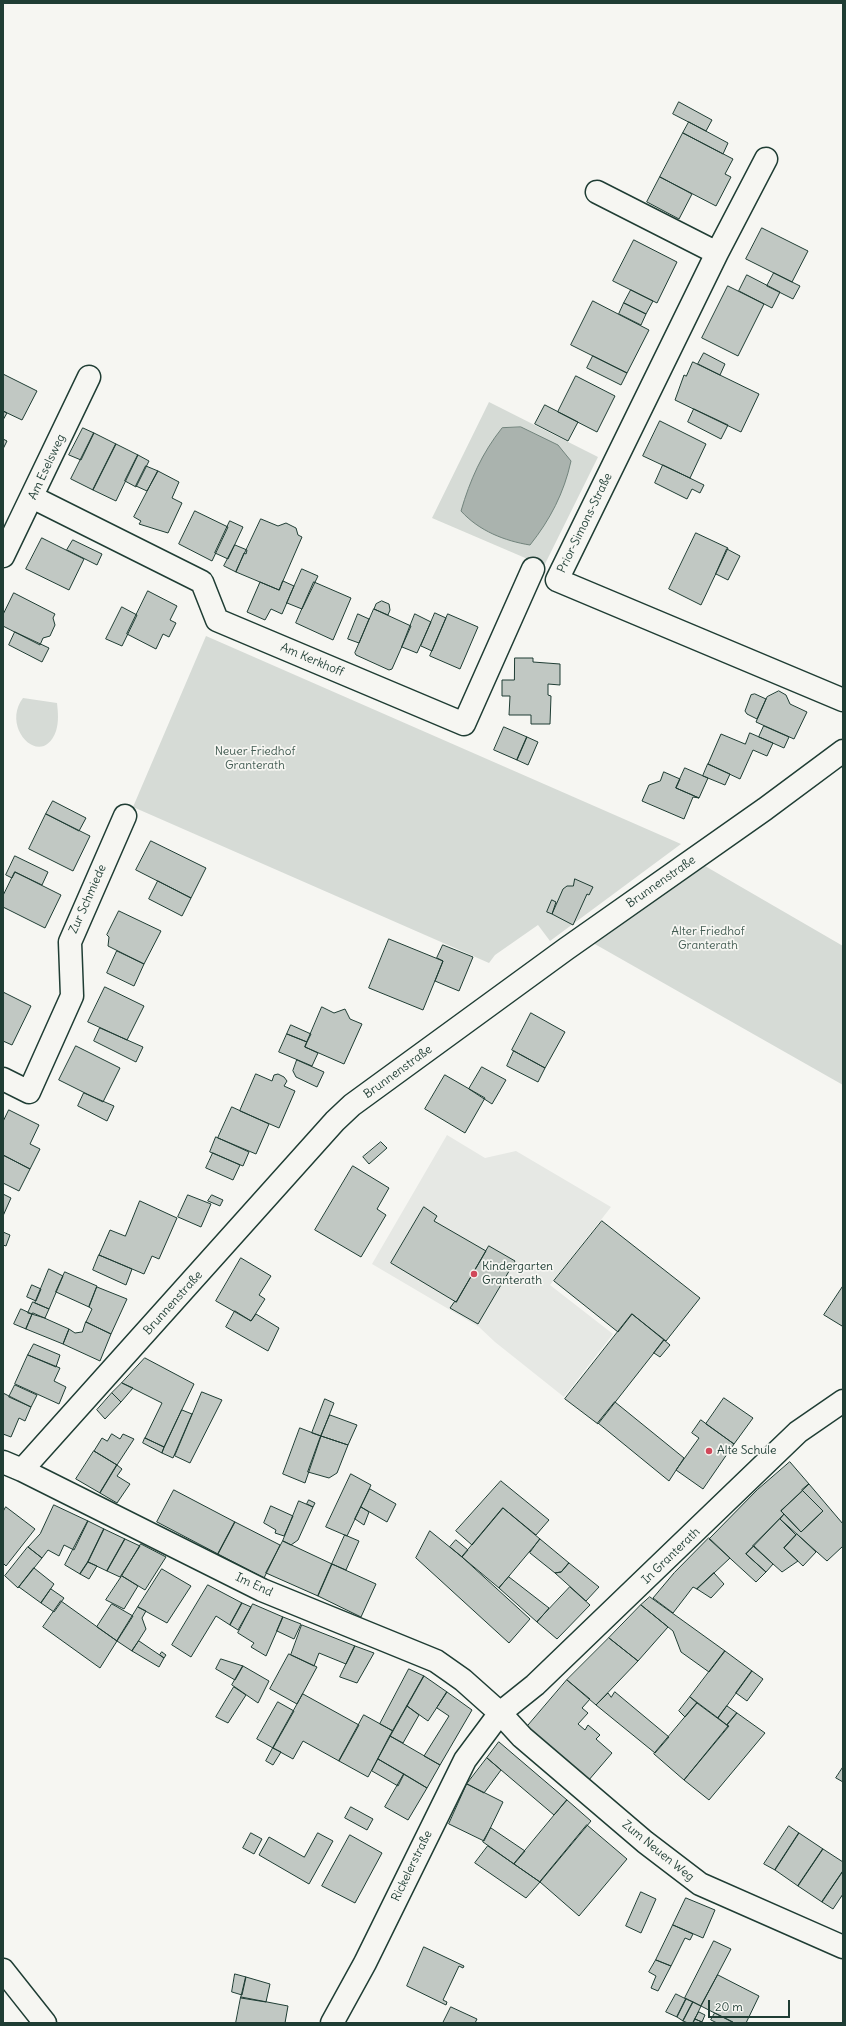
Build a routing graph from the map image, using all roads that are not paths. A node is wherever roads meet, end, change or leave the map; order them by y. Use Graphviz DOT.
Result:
graph roads {
  1 [pos="766,159"];
  2 [pos="597,192"];
  3 [pos="717,252"];
  4 [pos="89,377"];
  5 [pos="32,497"];
  6 [pos="3,556"];
  7 [pos="533,569"];
  8 [pos="843,700"];
  9 [pos="843,751"];
  10 [pos="125,816"];
  11 [pos="3,1079"];
  12 [pos="843,1401"];
  13 [pos="13,1466"];
  14 [pos="500,1713"];
  15 [pos="843,1947"];
  16 [pos="3,1970"];
  17 [pos="45,2023"];
  18 [pos="332,2023"];
  1 -- 3 [label="street, Prior-Simons-Straße"];
  2 -- 3 [label="street"];
  3 -- 8 [label="street, Prior-Simons-Straße"];
  4 -- 5 [label="street, Am Eselsweg"];
  5 -- 6 [label="street, Am Eselsweg"];
  5 -- 7 [label="street, Am Kerkhoff"];
  9 -- 13 [label="street, Brunnenstraße"];
  10 -- 11 [label="street, Zur Schmiede"];
  12 -- 14 [label="street, In Granterath"];
  13 -- 14 [label="street, Im End"];
  14 -- 15 [label="street, Zum Neuen Weg"];
  14 -- 18 [label="street, Rickelerstraße"];
  16 -- 17 [label="street"];
}
